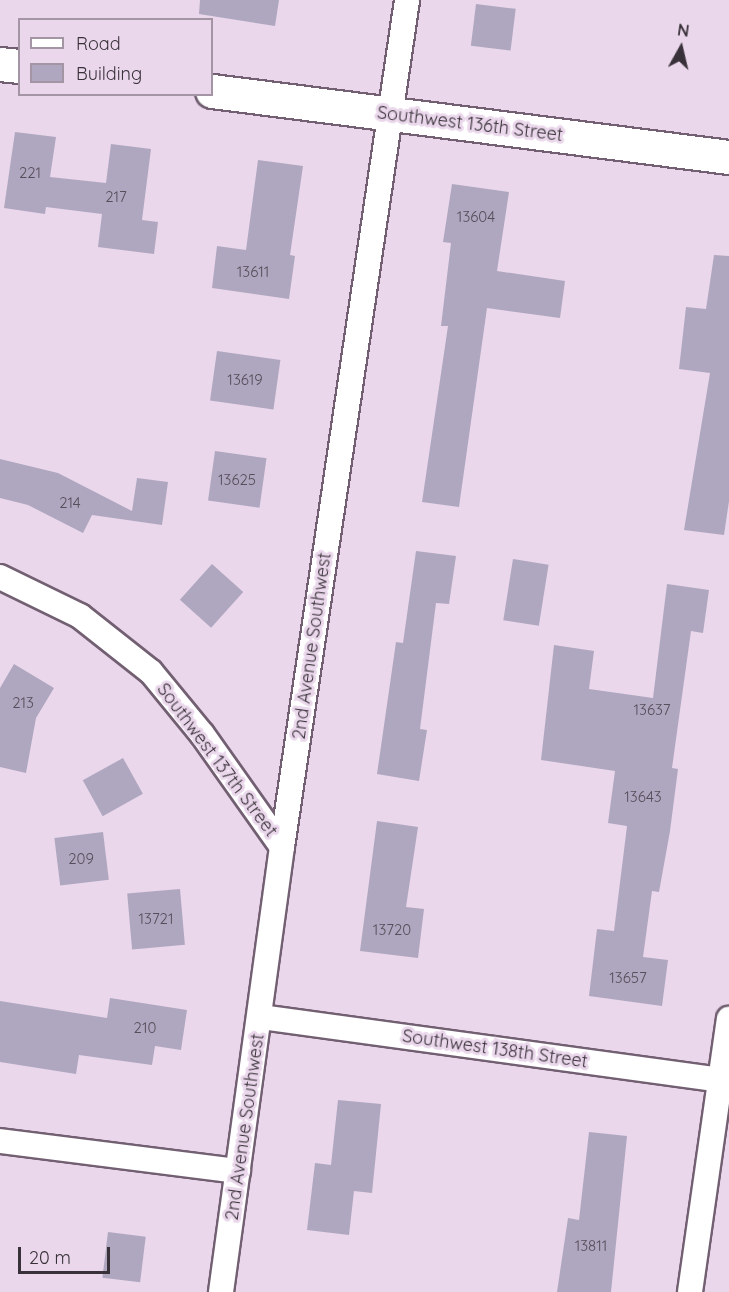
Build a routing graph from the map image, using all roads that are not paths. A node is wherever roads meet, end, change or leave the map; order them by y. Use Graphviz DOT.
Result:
graph roads {
  1 [pos="407,0"];
  2 [pos="0,64"];
  3 [pos="18,66"];
  4 [pos="213,91"];
  5 [pos="390,114"];
  6 [pos="729,157"];
  7 [pos="0,577"];
  8 [pos="282,847"];
  9 [pos="261,1017"];
  10 [pos="729,1019"];
  11 [pos="724,1080"];
  12 [pos="0,1141"];
  13 [pos="238,1171"];
  14 [pos="221,1292"];
  15 [pos="690,1292"];
  1 -- 5 [label="street, 2nd Avenue Southwest"];
  2 -- 3 [label="street"];
  4 -- 5 [label="street, Southwest 136th Street"];
  5 -- 6 [label="street, Southwest 136th Street"];
  5 -- 8 [label="street, 2nd Avenue Southwest"];
  7 -- 8 [label="street, Southwest 137th Street"];
  8 -- 9 [label="street, 2nd Avenue Southwest"];
  9 -- 11 [label="street, Southwest 138th Street"];
  9 -- 13 [label="street, 2nd Avenue Southwest"];
  10 -- 11 [label="street"];
  11 -- 15 [label="street"];
  12 -- 13 [label="street"];
  13 -- 14 [label="street, 2nd Avenue Southwest"];
}
